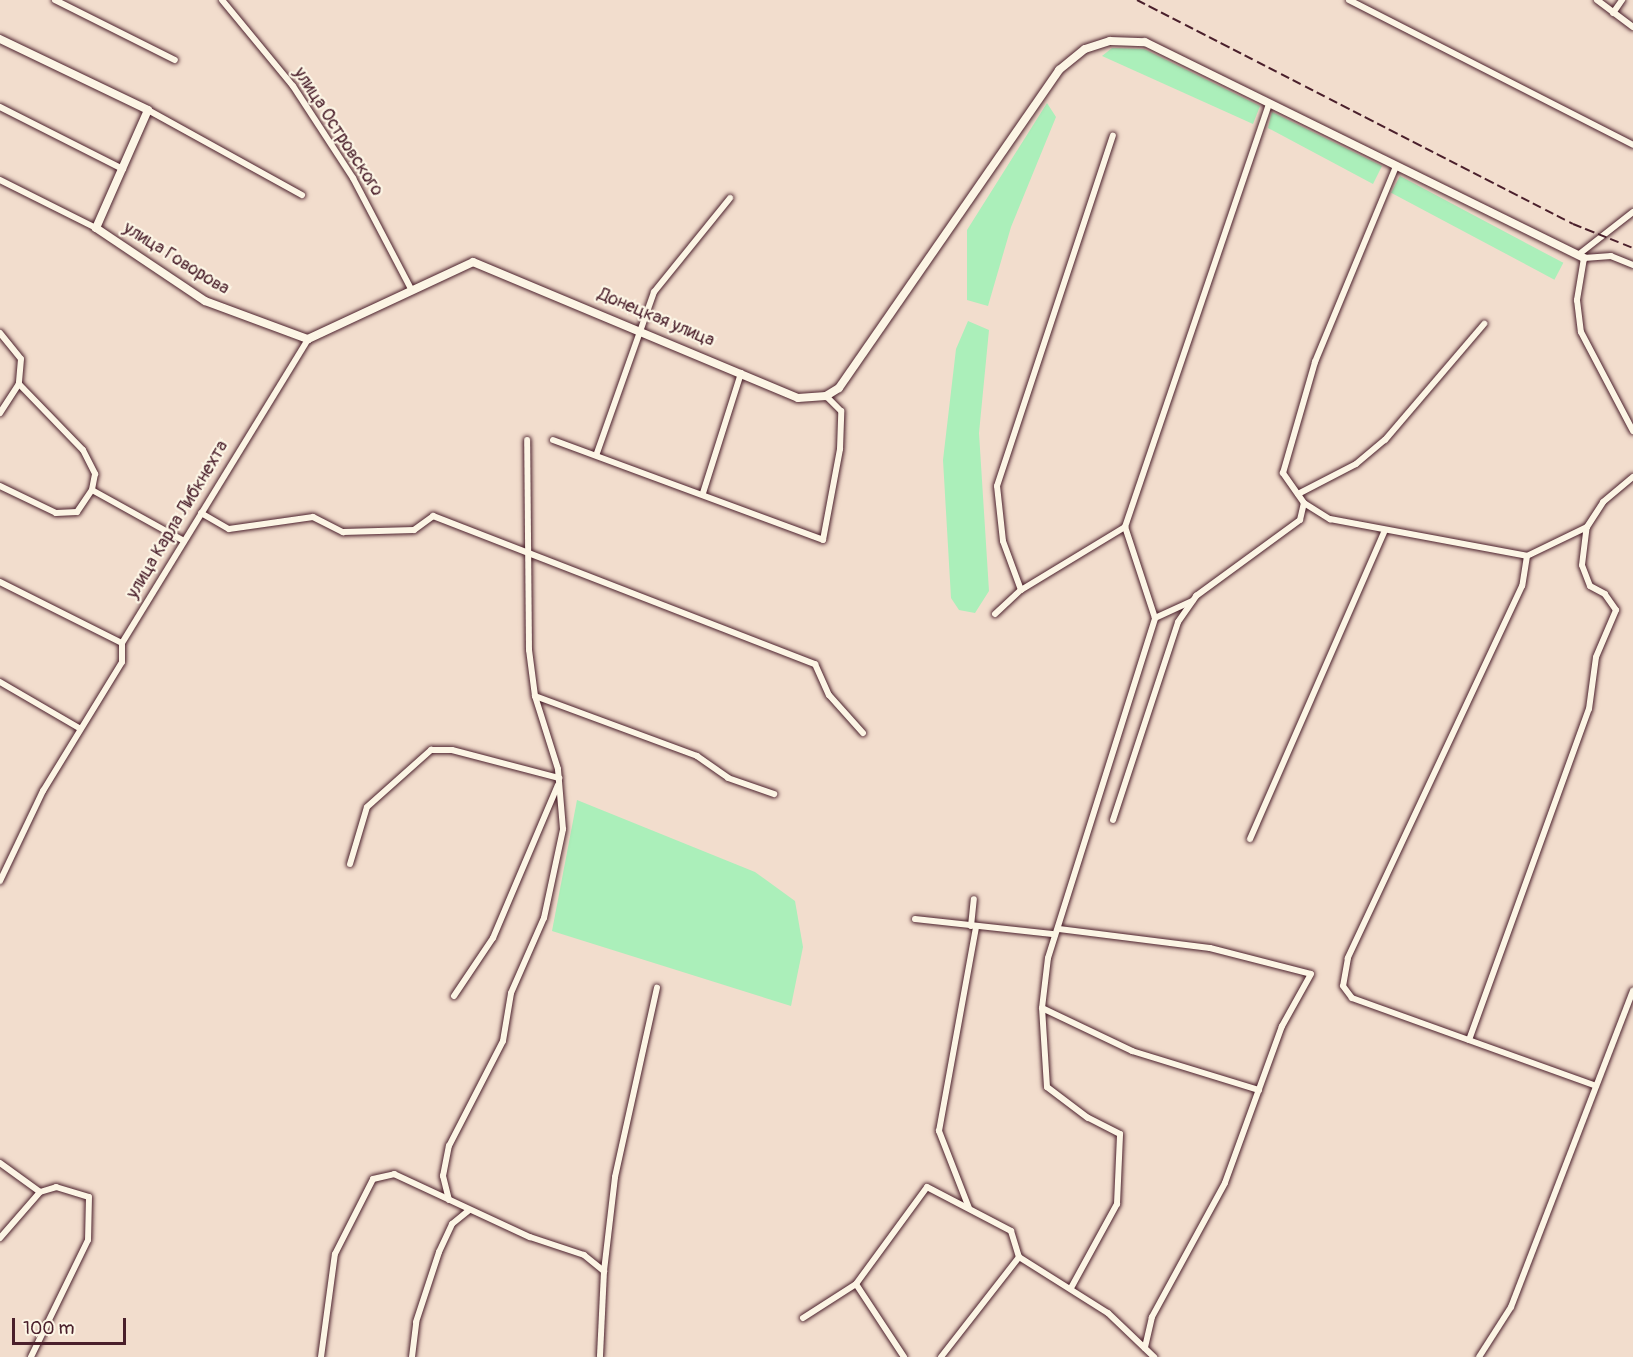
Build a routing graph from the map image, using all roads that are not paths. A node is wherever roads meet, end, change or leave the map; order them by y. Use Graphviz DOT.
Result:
graph roads {
  1 [pos="56,0"];
  2 [pos="223,0"];
  3 [pos="1349,0"];
  4 [pos="1597,0"];
  5 [pos="1622,0"];
  6 [pos="1613,14"];
  7 [pos="1633,27"];
  8 [pos="0,39"];
  9 [pos="175,60"];
  10 [pos="1269,103"];
  11 [pos="0,106"];
  12 [pos="148,110"];
  13 [pos="1113,136"];
  14 [pos="1633,145"];
  15 [pos="1396,166"];
  16 [pos="123,169"];
  17 [pos="0,180"];
  18 [pos="302,195"];
  19 [pos="730,198"];
  20 [pos="1633,212"];
  21 [pos="96,228"];
  22 [pos="1581,256"];
  23 [pos="1633,265"];
  24 [pos="412,291"];
  25 [pos="1484,324"];
  26 [pos="643,329"];
  27 [pos="0,333"];
  28 [pos="308,339"];
  29 [pos="741,372"];
  30 [pos="19,384"];
  31 [pos="826,396"];
  32 [pos="0,414"];
  33 [pos="1633,431"];
  34 [pos="527,440"];
  35 [pos="554,440"];
  36 [pos="597,453"];
  37 [pos="1633,477"];
  38 [pos="0,486"];
  39 [pos="92,490"];
  40 [pos="703,493"];
  41 [pos="1298,494"];
  42 [pos="1304,503"];
  43 [pos="201,513"];
  44 [pos="1125,527"];
  45 [pos="1587,527"];
  46 [pos="1385,530"];
  47 [pos="184,541"];
  48 [pos="528,555"];
  49 [pos="1527,555"];
  50 [pos="0,582"];
  51 [pos="1021,590"];
  52 [pos="1192,601"];
  53 [pos="995,614"];
  54 [pos="1155,618"];
  55 [pos="122,644"];
  56 [pos="0,682"];
  57 [pos="535,696"];
  58 [pos="79,728"];
  59 [pos="863,733"];
  60 [pos="559,780"];
  61 [pos="774,794"];
  62 [pos="1113,820"];
  63 [pos="1250,840"];
  64 [pos="350,864"];
  65 [pos="0,881"];
  66 [pos="974,899"];
  67 [pos="915,919"];
  68 [pos="973,927"];
  69 [pos="1059,929"];
  70 [pos="1052,934"];
  71 [pos="657,988"];
  72 [pos="1633,991"];
  73 [pos="454,996"];
  74 [pos="1042,1008"];
  75 [pos="1469,1040"];
  76 [pos="1596,1086"];
  77 [pos="1259,1090"];
  78 [pos="0,1163"];
  79 [pos="40,1192"];
  80 [pos="449,1200"];
  81 [pos="970,1208"];
  82 [pos="469,1210"];
  83 [pos="0,1238"];
  84 [pos="1019,1257"];
  85 [pos="604,1270"];
  86 [pos="856,1284"];
  87 [pos="1071,1288"];
  88 [pos="803,1318"];
  89 [pos="1145,1348"];
  90 [pos="31,1357"];
  91 [pos="321,1357"];
  92 [pos="412,1357"];
  93 [pos="600,1357"];
  94 [pos="904,1357"];
  95 [pos="941,1357"];
  96 [pos="1154,1357"];
  97 [pos="1479,1357"];
  1 -- 9 [label="street"];
  2 -- 24 [label="street, улица Островского"];
  3 -- 14 [label="street"];
  4 -- 6 [label="street"];
  5 -- 6 [label="street"];
  6 -- 7 [label="street"];
  8 -- 12 [label="street"];
  10 -- 15 [label="street"];
  10 -- 31 [label="street"];
  10 -- 44 [label="street"];
  11 -- 16 [label="street"];
  12 -- 16 [label="street, улица Говорова"];
  12 -- 18 [label="street"];
  13 -- 51 [label="street"];
  15 -- 22 [label="street"];
  15 -- 41 [label="street"];
  16 -- 21 [label="street, улица Говорова"];
  17 -- 21 [label="street, улица Говорова"];
  19 -- 26 [label="street"];
  20 -- 22 [label="street"];
  21 -- 28 [label="street, улица Говорова"];
  22 -- 23 [label="street"];
  22 -- 33 [label="street"];
  24 -- 26 [label="street, Донецкая улица"];
  24 -- 28 [label="street"];
  25 -- 41 [label="street"];
  26 -- 29 [label="street, Донецкая улица"];
  26 -- 36 [label="street"];
  27 -- 30 [label="street"];
  28 -- 43 [label="street, улица Карла Либкнехта"];
  29 -- 31 [label="street, Донецкая улица"];
  29 -- 40 [label="street"];
  30 -- 32 [label="street"];
  30 -- 39 [label="street"];
  31 -- 40 [label="street"];
  34 -- 48 [label="street"];
  35 -- 36 [label="street"];
  36 -- 40 [label="street"];
  37 -- 45 [label="street"];
  38 -- 39 [label="street"];
  39 -- 47 [label="street"];
  41 -- 42 [label="street"];
  42 -- 46 [label="street"];
  42 -- 52 [label="street"];
  43 -- 47 [label="street, улица Карла Либкнехта"];
  43 -- 48 [label="street"];
  44 -- 51 [label="street"];
  44 -- 54 [label="street"];
  45 -- 49 [label="street"];
  45 -- 75 [label="street"];
  46 -- 49 [label="street"];
  46 -- 63 [label="street"];
  47 -- 55 [label="street, улица Карла Либкнехта"];
  48 -- 57 [label="street"];
  48 -- 59 [label="street"];
  49 -- 75 [label="street"];
  50 -- 55 [label="street"];
  51 -- 53 [label="street"];
  52 -- 54 [label="street"];
  52 -- 62 [label="street"];
  54 -- 69 [label="street"];
  55 -- 58 [label="street, улица Карла Либкнехта"];
  56 -- 58 [label="street"];
  57 -- 60 [label="street"];
  57 -- 61 [label="street"];
  58 -- 65 [label="street, улица Карла Либкнехта"];
  60 -- 64 [label="street"];
  60 -- 73 [label="street"];
  60 -- 80 [label="street"];
  66 -- 68 [label="street"];
  67 -- 68 [label="street"];
  68 -- 70 [label="street"];
  68 -- 81 [label="street"];
  69 -- 70 [label="street"];
  69 -- 77 [label="street"];
  70 -- 74 [label="street"];
  71 -- 85 [label="street"];
  72 -- 76 [label="street"];
  74 -- 77 [label="street"];
  74 -- 87 [label="street"];
  75 -- 76 [label="street"];
  76 -- 97 [label="street"];
  77 -- 89 [label="street"];
  78 -- 79 [label="street"];
  79 -- 83 [label="street"];
  79 -- 90 [label="street"];
  80 -- 82 [label="street"];
  80 -- 91 [label="street"];
  81 -- 84 [label="street"];
  81 -- 86 [label="street"];
  82 -- 85 [label="street"];
  82 -- 92 [label="street"];
  84 -- 87 [label="street"];
  84 -- 95 [label="street"];
  85 -- 93 [label="street"];
  86 -- 88 [label="street"];
  86 -- 94 [label="street"];
  87 -- 89 [label="street"];
  89 -- 96 [label="street"];
}
